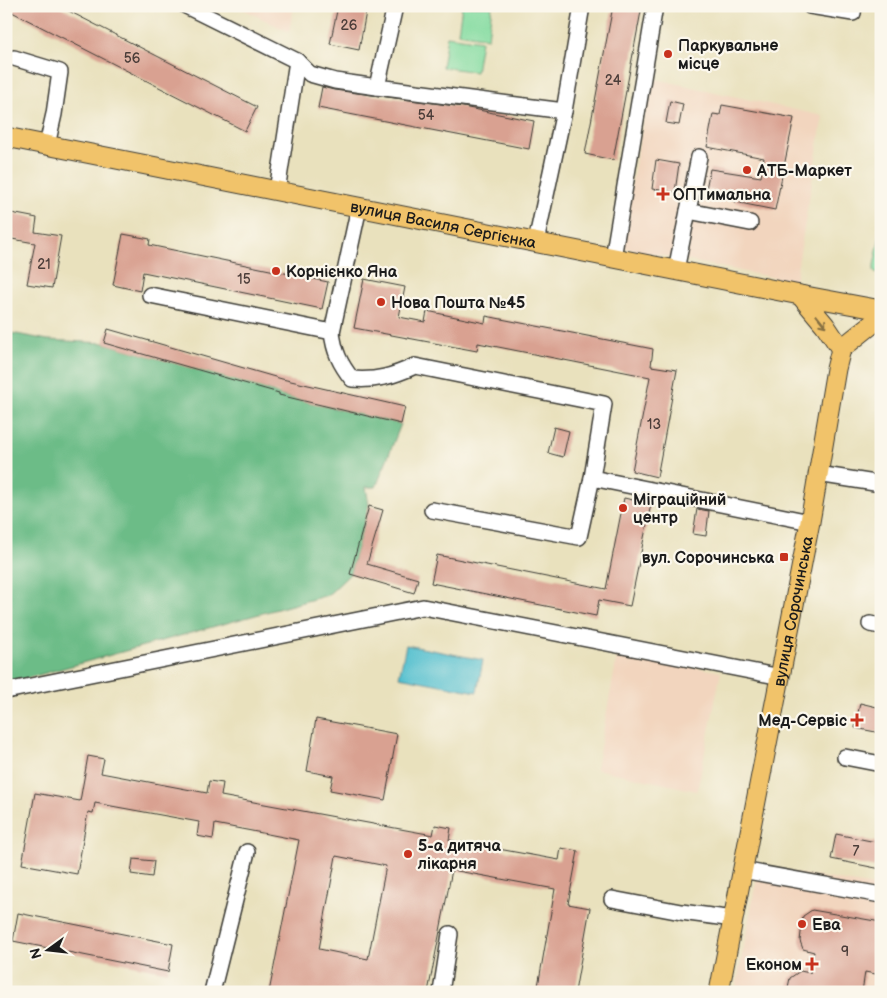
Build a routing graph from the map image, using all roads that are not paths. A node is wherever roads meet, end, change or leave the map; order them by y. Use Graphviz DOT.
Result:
graph roads {
  1 [pos="186,6"];
  2 [pos="395,6"];
  3 [pos="582,6"];
  4 [pos="656,6"];
  5 [pos="810,6"];
  6 [pos="854,6"];
  7 [pos="14,58"];
  8 [pos="297,61"];
  9 [pos="377,87"];
  10 [pos="564,111"];
  11 [pos="6,137"];
  12 [pos="47,145"];
  13 [pos="699,157"];
  14 [pos="277,190"];
  15 [pos="359,207"];
  16 [pos="688,212"];
  17 [pos="750,223"];
  18 [pos="536,242"];
  19 [pos="613,258"];
  20 [pos="676,270"];
  21 [pos="800,295"];
  22 [pos="150,296"];
  23 [pos="881,310"];
  24 [pos="881,317"];
  25 [pos="332,332"];
  26 [pos="841,349"];
  27 [pos="818,474"];
  28 [pos="592,478"];
  29 [pos="881,484"];
  30 [pos="432,510"];
  31 [pos="810,522"];
  32 [pos="781,678"];
  33 [pos="6,691"];
  34 [pos="845,757"];
  35 [pos="881,764"];
  36 [pos="248,852"];
  37 [pos="742,870"];
  38 [pos="881,895"];
  39 [pos="612,899"];
  40 [pos="734,919"];
  41 [pos="450,934"];
  42 [pos="212,992"];
  43 [pos="441,992"];
  44 [pos="719,992"];
  1 -- 8 [label="lane"];
  2 -- 9 [label="lane"];
  3 -- 10 [label="lane"];
  4 -- 19 [label="lane"];
  5 -- 6 [label="lane"];
  7 -- 12 [label="lane"];
  8 -- 9 [label="lane"];
  8 -- 14 [label="lane"];
  9 -- 10 [label="lane"];
  10 -- 18 [label="lane"];
  11 -- 12 [label="main road, вулиця Василя Сергієнка"];
  12 -- 14 [label="main road, вулиця Василя Сергієнка"];
  13 -- 16 [label="lane"];
  14 -- 15 [label="main road, вулиця Василя Сергієнка"];
  15 -- 18 [label="main road, вулиця Василя Сергієнка"];
  15 -- 25 [label="lane"];
  16 -- 17 [label="lane"];
  16 -- 20 [label="lane"];
  18 -- 19 [label="main road, вулиця Василя Сергієнка"];
  19 -- 20 [label="main road, вулиця Василя Сергієнка"];
  20 -- 21 [label="main road, вулиця Василя Сергієнка"];
  21 -- 23 [label="main road, вулиця Василя Сергієнка"];
  21 -- 26 [label="main road, one-way"];
  22 -- 25 [label="lane"];
  24 -- 26 [label="main road"];
  25 -- 28 [label="lane"];
  26 -- 27 [label="main road, вулиця Сорочинська"];
  27 -- 29 [label="lane"];
  27 -- 31 [label="main road, вулиця Сорочинська"];
  28 -- 30 [label="lane"];
  28 -- 31 [label="lane"];
  31 -- 32 [label="main road, вулиця Сорочинська"];
  32 -- 33 [label="lane"];
  32 -- 37 [label="main road, вулиця Сорочинська"];
  34 -- 35 [label="lane"];
  36 -- 42 [label="lane"];
  37 -- 38 [label="lane"];
  37 -- 40 [label="main road, вулиця Сорочинська"];
  39 -- 40 [label="lane"];
  40 -- 44 [label="main road, вулиця Сорочинська"];
  41 -- 43 [label="lane"];
}
